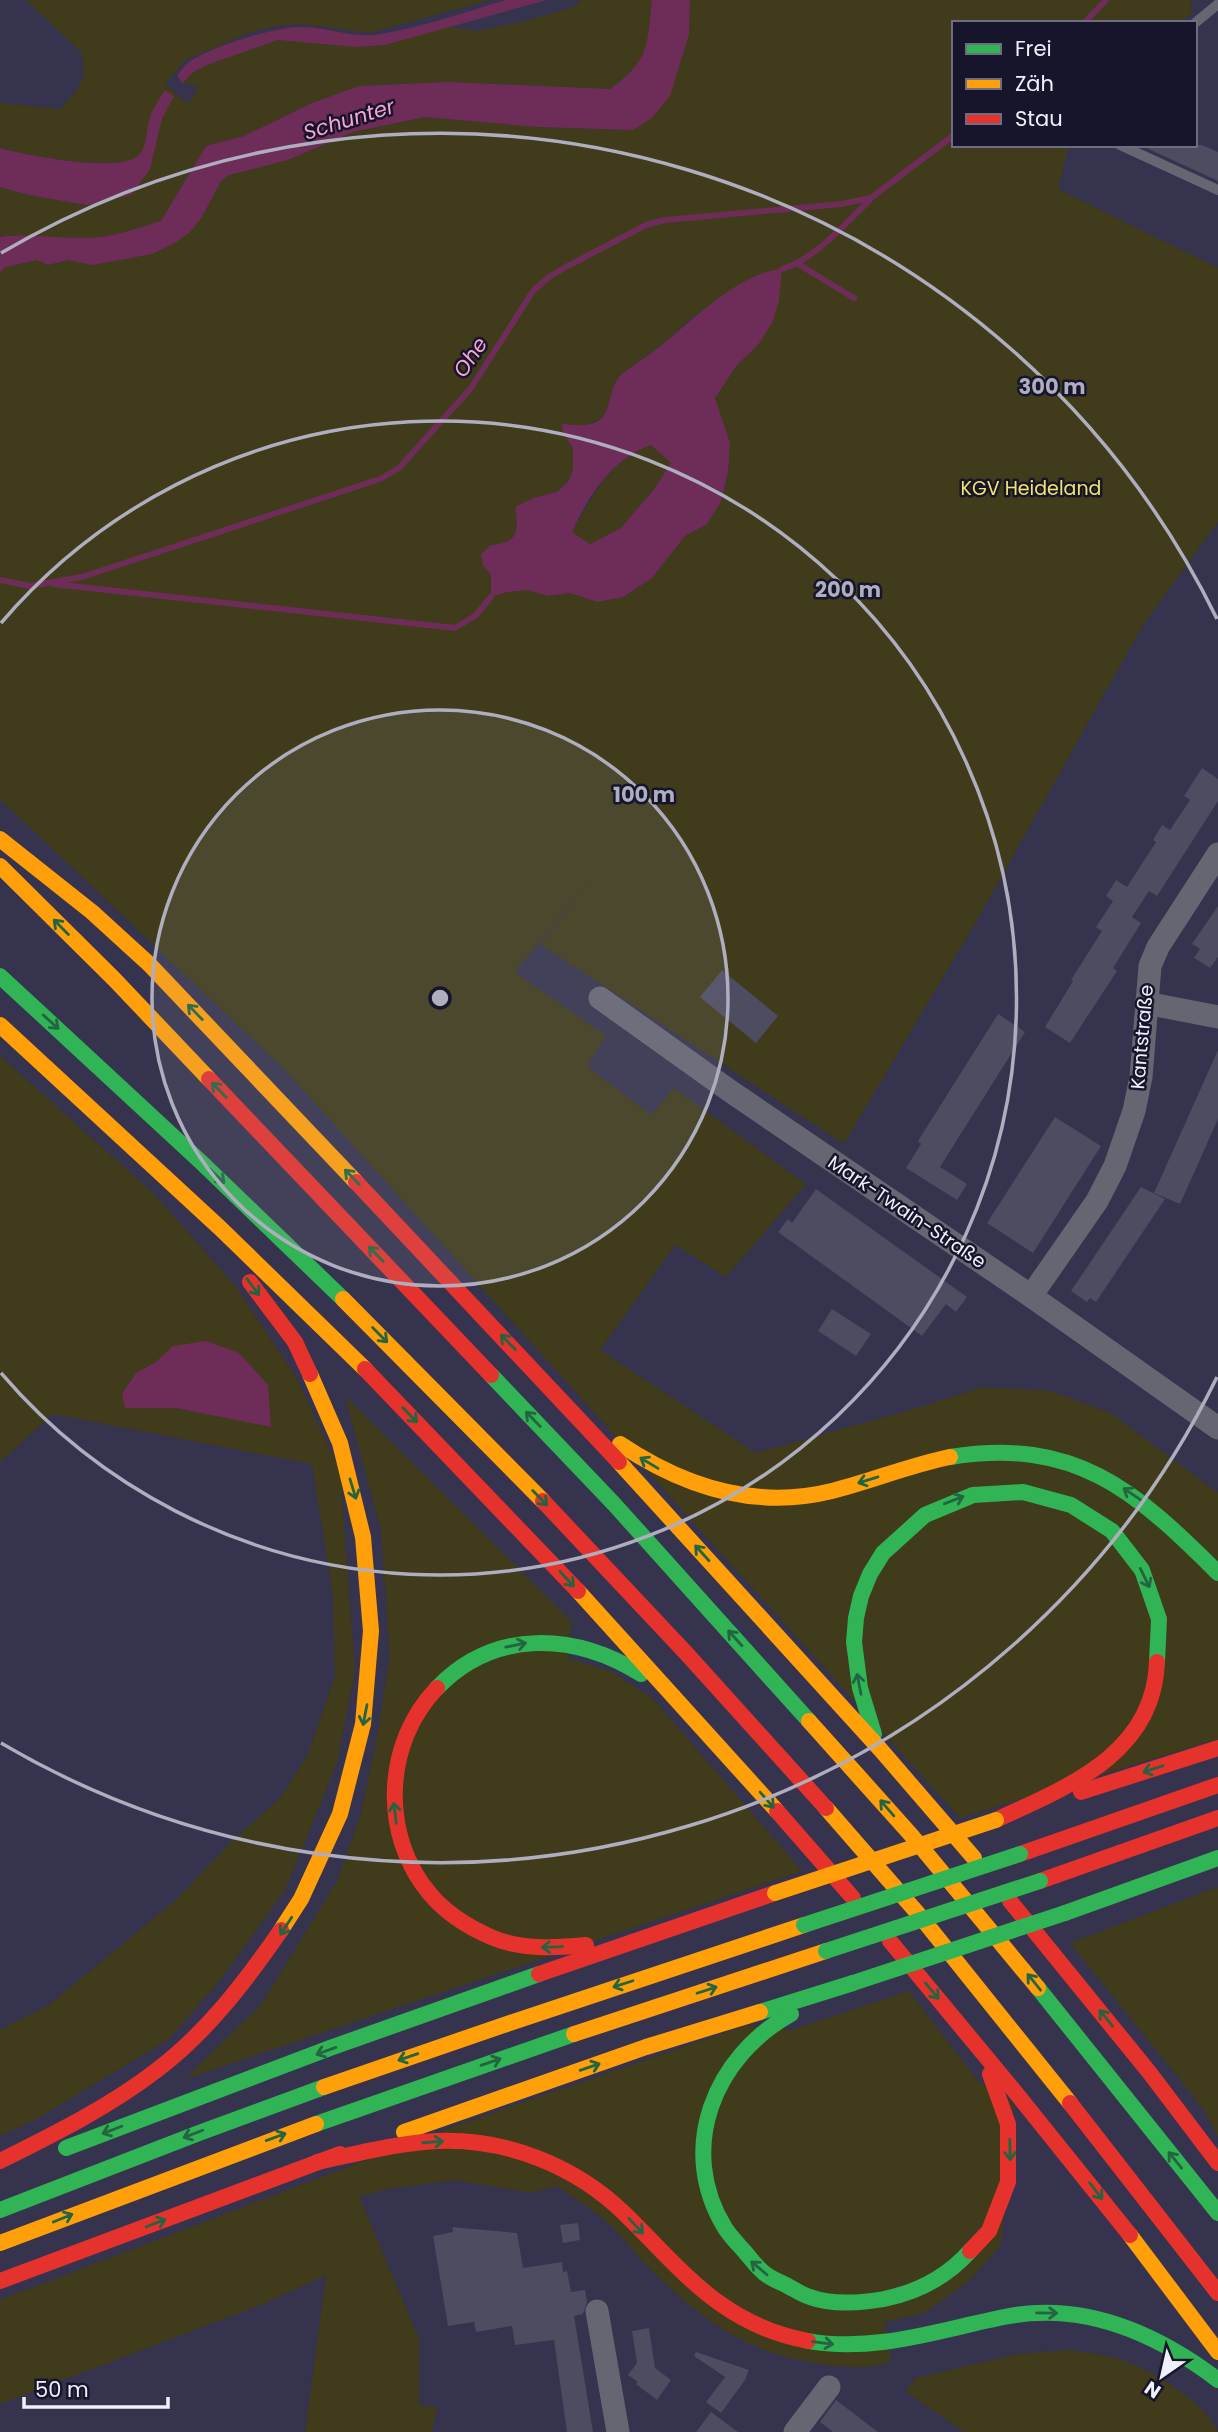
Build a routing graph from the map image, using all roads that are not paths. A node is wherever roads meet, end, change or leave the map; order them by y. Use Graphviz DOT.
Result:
graph roads {
  1 [pos="1218,4"];
  2 [pos="1197,21"];
  3 [pos="1124,147"];
  4 [pos="1218,190"];
  5 [pos="0,839"];
  6 [pos="1218,854"];
  7 [pos="0,866"];
  8 [pos="0,976"];
  9 [pos="600,998"];
  10 [pos="1146,1003"];
  11 [pos="1218,1017"];
  12 [pos="0,1025"];
  13 [pos="149,1163"];
  14 [pos="1031,1296"];
  15 [pos="555,1392"];
  16 [pos="1217,1426"];
  17 [pos="1218,1573"];
  18 [pos="1218,1748"];
  19 [pos="723,1749"];
  20 [pos="880,1749"];
  21 [pos="1218,1785"];
  22 [pos="1218,1818"];
  23 [pos="996,1820"];
  24 [pos="1218,1858"];
  25 [pos="1218,1865"];
  26 [pos="1182,1871"];
  27 [pos="644,1937"];
  28 [pos="853,1983"];
  29 [pos="976,2043"];
  30 [pos="1149,2071"];
  31 [pos="1213,2128"];
  32 [pos="0,2161"];
  33 [pos="317,2162"];
  34 [pos="1218,2162"];
  35 [pos="0,2174"];
  36 [pos="0,2210"];
  37 [pos="1218,2213"];
  38 [pos="0,2243"];
  39 [pos="0,2281"];
  40 [pos="1218,2293"];
  41 [pos="597,2311"];
  42 [pos="1218,2353"];
  43 [pos="1218,2379"];
  44 [pos="829,2387"];
  45 [pos="618,2432"];
  46 [pos="795,2432"];
  1 -- 2 [label="lane"];
  3 -- 4 [label="lane"];
  15 -- 5 [label="highway, one-way"];
  6 -- 10 [label="street, Kantstraße"];
  37 -- 7 [label="highway, one-way"];
  8 -- 40 [label="highway, one-way"];
  9 -- 14 [label="street, Mark-Twain-Straße"];
  10 -- 11 [label="street"];
  10 -- 14 [label="street, Kantstraße"];
  12 -- 13 [label="highway"];
  13 -- 19 [label="highway, one-way"];
  13 -- 32 [label="highway, one-way"];
  14 -- 16 [label="street, Mark-Twain-Straße"];
  17 -- 15 [label="highway, one-way"];
  20 -- 15 [label="highway, one-way"];
  18 -- 23 [label="highway, one-way"];
  27 -- 19 [label="highway, one-way"];
  19 -- 29 [label="highway, one-way"];
  20 -- 23 [label="highway, one-way"];
  30 -- 20 [label="highway, one-way"];
  21 -- 36 [label="highway, one-way, bridge"];
  38 -- 22 [label="highway, one-way, bridge"];
  23 -- 27 [label="highway, bridge"];
  24 -- 26 [label="highway"];
  25 -- 26 [label="highway"];
  26 -- 28 [label="highway, bridge"];
  27 -- 35 [label="highway, one-way"];
  29 -- 28 [label="highway, one-way"];
  33 -- 28 [label="highway, one-way"];
  29 -- 42 [label="highway, one-way"];
  30 -- 31 [label="highway"];
  30 -- 34 [label="highway"];
  39 -- 33 [label="highway, one-way"];
  33 -- 43 [label="highway, one-way"];
  41 -- 45 [label="street"];
  44 -- 46 [label="street"];
}
